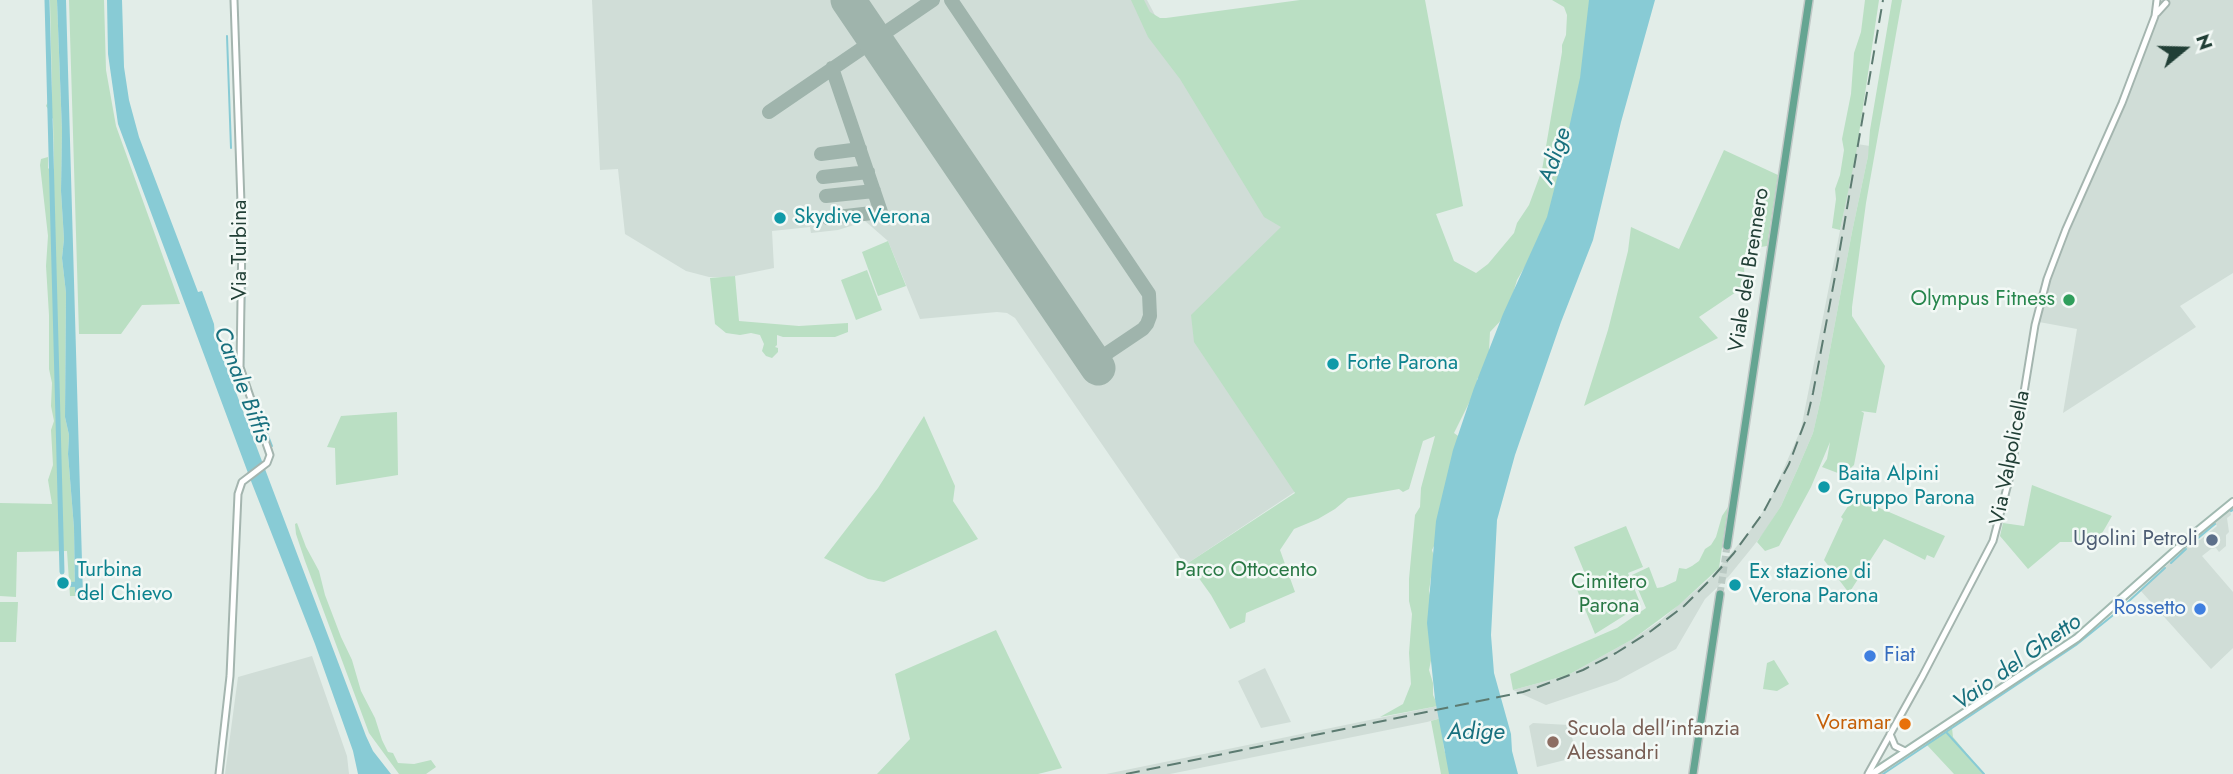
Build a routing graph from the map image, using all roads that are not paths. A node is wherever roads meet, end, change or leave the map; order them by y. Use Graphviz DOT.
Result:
graph roads {
  1 [pos="234,0"];
  2 [pos="1809,0"];
  3 [pos="2157,0"];
  4 [pos="2168,1"];
  5 [pos="2155,16"];
  6 [pos="2233,502"];
  7 [pos="1727,546"];
  8 [pos="1720,594"];
  9 [pos="1890,734"];
  10 [pos="1905,751"];
  11 [pos="219,774"];
  12 [pos="1693,774"];
  13 [pos="1870,774"];
  1 -- 11 [label="street, Via Turbina"];
  2 -- 7 [label="main road, Viale del Brennero"];
  3 -- 4 [label="street"];
  3 -- 5 [label="street"];
  4 -- 5 [label="street"];
  5 -- 9 [label="street, Via Valpolicella"];
  6 -- 10 [label="main road"];
  8 -- 12 [label="main road"];
  9 -- 10 [label="street"];
  9 -- 13 [label="street, Via Valpolicella"];
  10 -- 13 [label="main road"];
}
